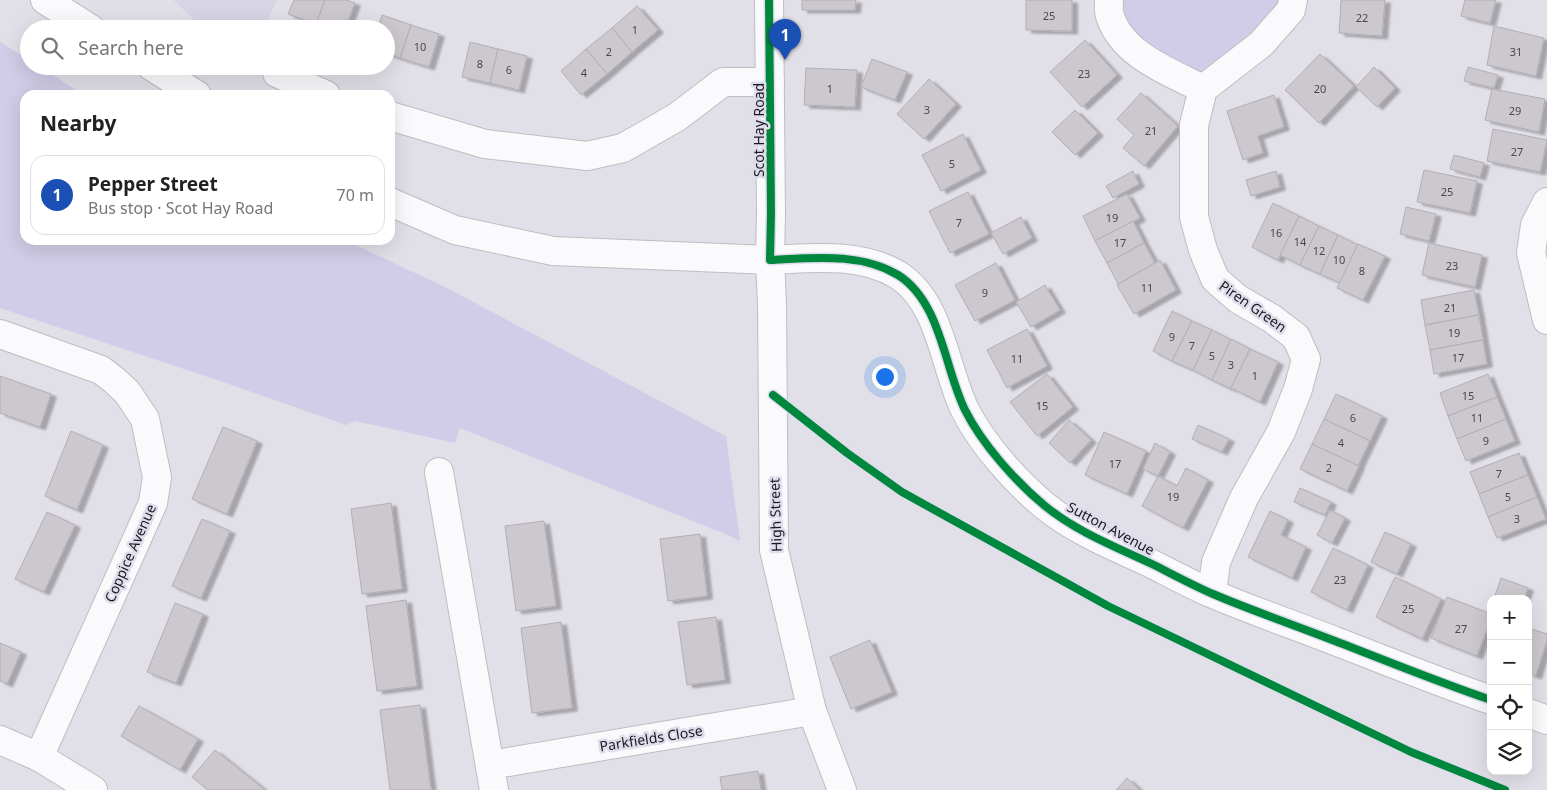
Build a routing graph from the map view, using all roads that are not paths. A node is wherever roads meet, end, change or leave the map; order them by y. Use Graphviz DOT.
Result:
graph roads {
  1 [pos="45,0"];
  2 [pos="769,0"];
  3 [pos="1109,0"];
  4 [pos="1293,0"];
  5 [pos="77,20"];
  6 [pos="165,75"];
  7 [pos="283,75"];
  8 [pos="770,82"];
  9 [pos="1203,89"];
  10 [pos="189,90"];
  11 [pos="315,90"];
  12 [pos="395,117"];
  13 [pos="1547,202"];
  14 [pos="395,204"];
  15 [pos="770,260"];
  16 [pos="1547,320"];
  17 [pos="0,334"];
  18 [pos="439,472"];
  19 [pos="1212,593"];
  20 [pos="1487,699"];
  21 [pos="812,711"];
  22 [pos="1532,714"];
  23 [pos="1547,720"];
  24 [pos="0,740"];
  25 [pos="39,757"];
  26 [pos="492,777"];
  27 [pos="93,790"];
  28 [pos="842,790"];
  1 -- 5 [label="street"];
  2 -- 8 [label="street, Scot Hay Road"];
  3 -- 9 [label="street"];
  4 -- 9 [label="street"];
  6 -- 10 [label="street"];
  7 -- 11 [label="street"];
  8 -- 12 [label="street"];
  8 -- 15 [label="street, Scot Hay Road"];
  9 -- 19 [label="street, Piren Green"];
  13 -- 16 [label="street"];
  14 -- 15 [label="street, Sutton Avenue"];
  15 -- 19 [label="street, Sutton Avenue"];
  15 -- 21 [label="street, High Street"];
  17 -- 25 [label="street, Coppice Avenue"];
  18 -- 26 [label="street, Parkfields Close"];
  19 -- 20 [label="street, Sutton Avenue"];
  21 -- 26 [label="street, Parkfields Close"];
  21 -- 28 [label="street, High Street"];
  22 -- 23 [label="street"];
  24 -- 25 [label="street"];
  25 -- 27 [label="street"];
}
